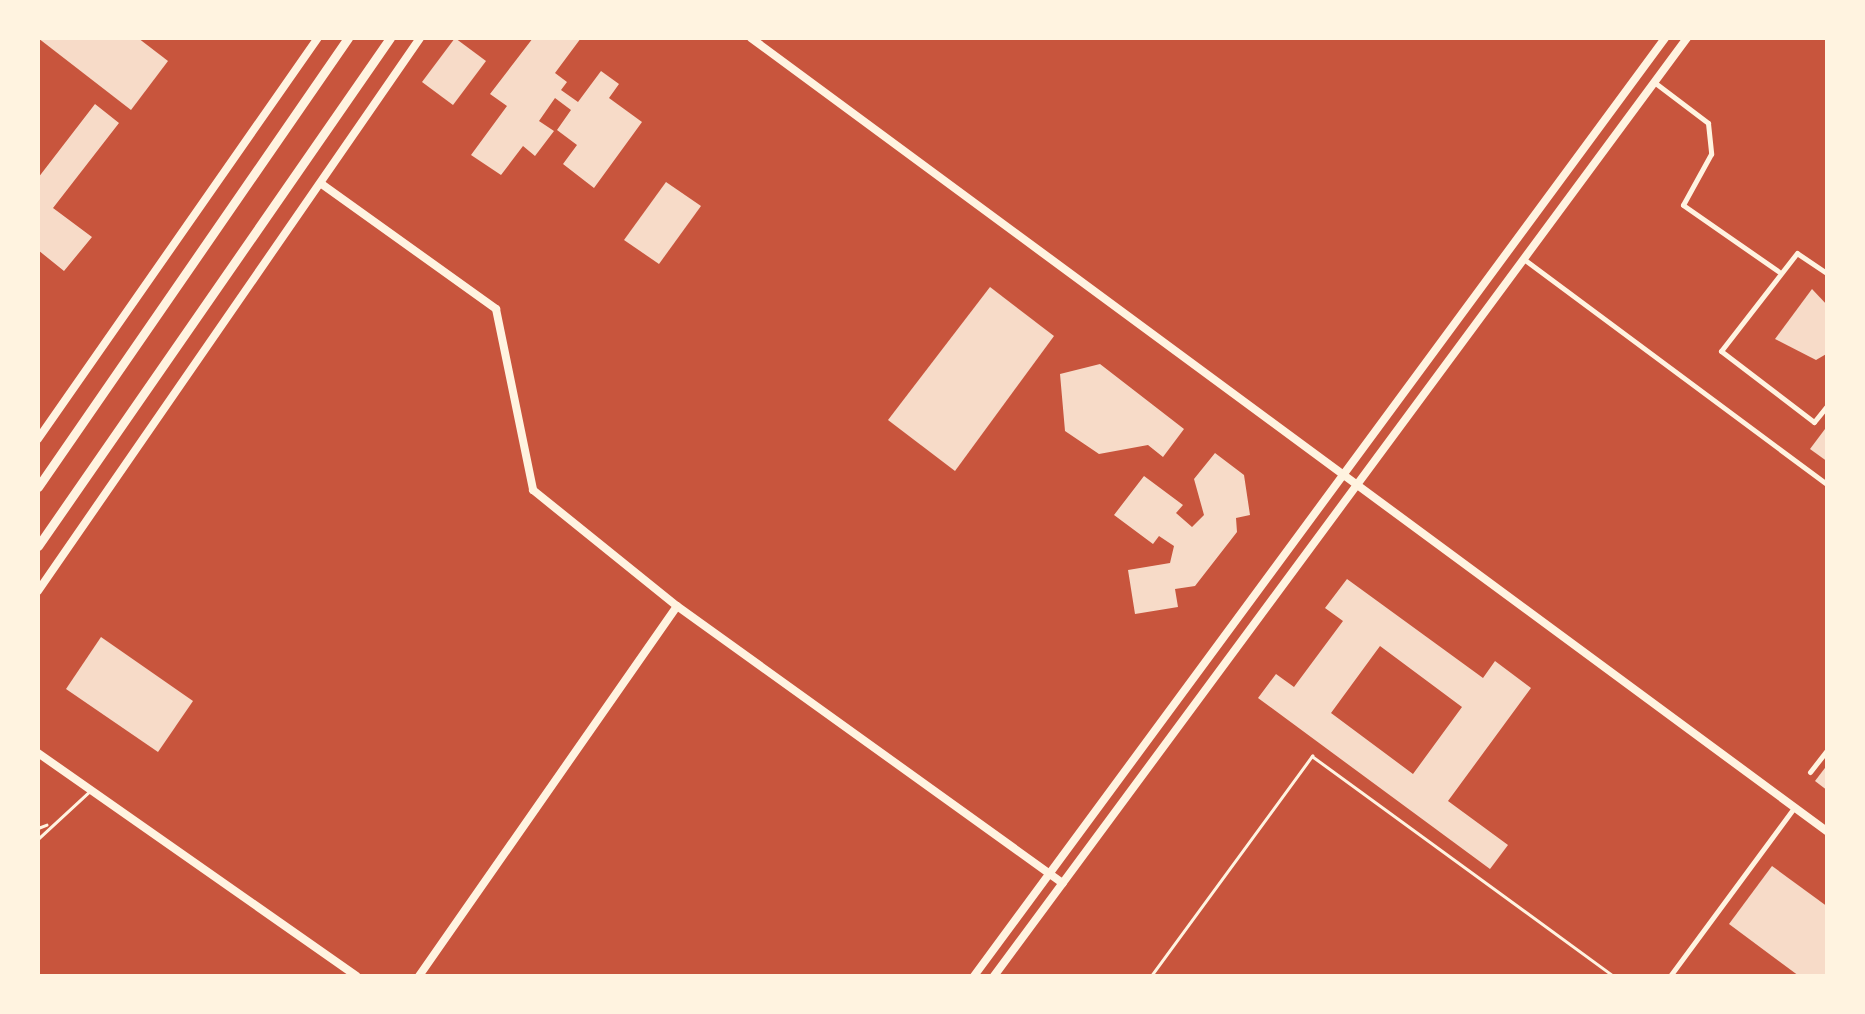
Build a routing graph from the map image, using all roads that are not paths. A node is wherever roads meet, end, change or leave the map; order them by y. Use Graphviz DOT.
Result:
graph roads {
  1 [pos="318,38"];
  2 [pos="348,38"];
  3 [pos="390,38"];
  4 [pos="420,38"];
  5 [pos="751,38"];
  6 [pos="1665,38"];
  7 [pos="1688,38"];
  8 [pos="1653,82"];
  9 [pos="323,185"];
  10 [pos="1521,257"];
  11 [pos="1778,272"];
  12 [pos="1828,274"];
  13 [pos="1828,406"];
  14 [pos="38,439"];
  15 [pos="1340,479"];
  16 [pos="1828,485"];
  17 [pos="38,487"];
  18 [pos="1352,488"];
  19 [pos="38,546"];
  20 [pos="38,592"];
  21 [pos="678,606"];
  22 [pos="1828,749"];
  23 [pos="38,753"];
  24 [pos="1810,772"];
  25 [pos="91,790"];
  26 [pos="1794,808"];
  27 [pos="48,825"];
  28 [pos="38,828"];
  29 [pos="1828,832"];
  30 [pos="38,839"];
  31 [pos="1050,873"];
  32 [pos="1063,883"];
  33 [pos="357,976"];
  34 [pos="419,976"];
  35 [pos="974,976"];
  36 [pos="994,976"];
  37 [pos="1151,976"];
  38 [pos="1614,976"];
  39 [pos="1670,976"];
  1 -- 14 [label="street"];
  2 -- 17 [label="highway"];
  3 -- 19 [label="highway"];
  4 -- 9 [label="street"];
  5 -- 15 [label="street"];
  6 -- 15 [label="street"];
  7 -- 8 [label="street"];
  8 -- 10 [label="street"];
  8 -- 11 [label="street"];
  9 -- 20 [label="street"];
  9 -- 21 [label="street"];
  10 -- 16 [label="street"];
  10 -- 18 [label="street"];
  11 -- 12 [label="street"];
  11 -- 13 [label="street"];
  15 -- 18 [label="street"];
  15 -- 31 [label="street"];
  18 -- 26 [label="street"];
  18 -- 32 [label="street"];
  21 -- 31 [label="street"];
  21 -- 34 [label="street"];
  22 -- 24 [label="street"];
  23 -- 25 [label="street"];
  25 -- 27 [label="lane"];
  25 -- 33 [label="street"];
  26 -- 29 [label="street"];
  26 -- 39 [label="street"];
  27 -- 28 [label="lane"];
  27 -- 30 [label="lane"];
  31 -- 32 [label="street"];
  31 -- 35 [label="street"];
  32 -- 36 [label="street"];
  37 -- 38 [label="lane"];
}
